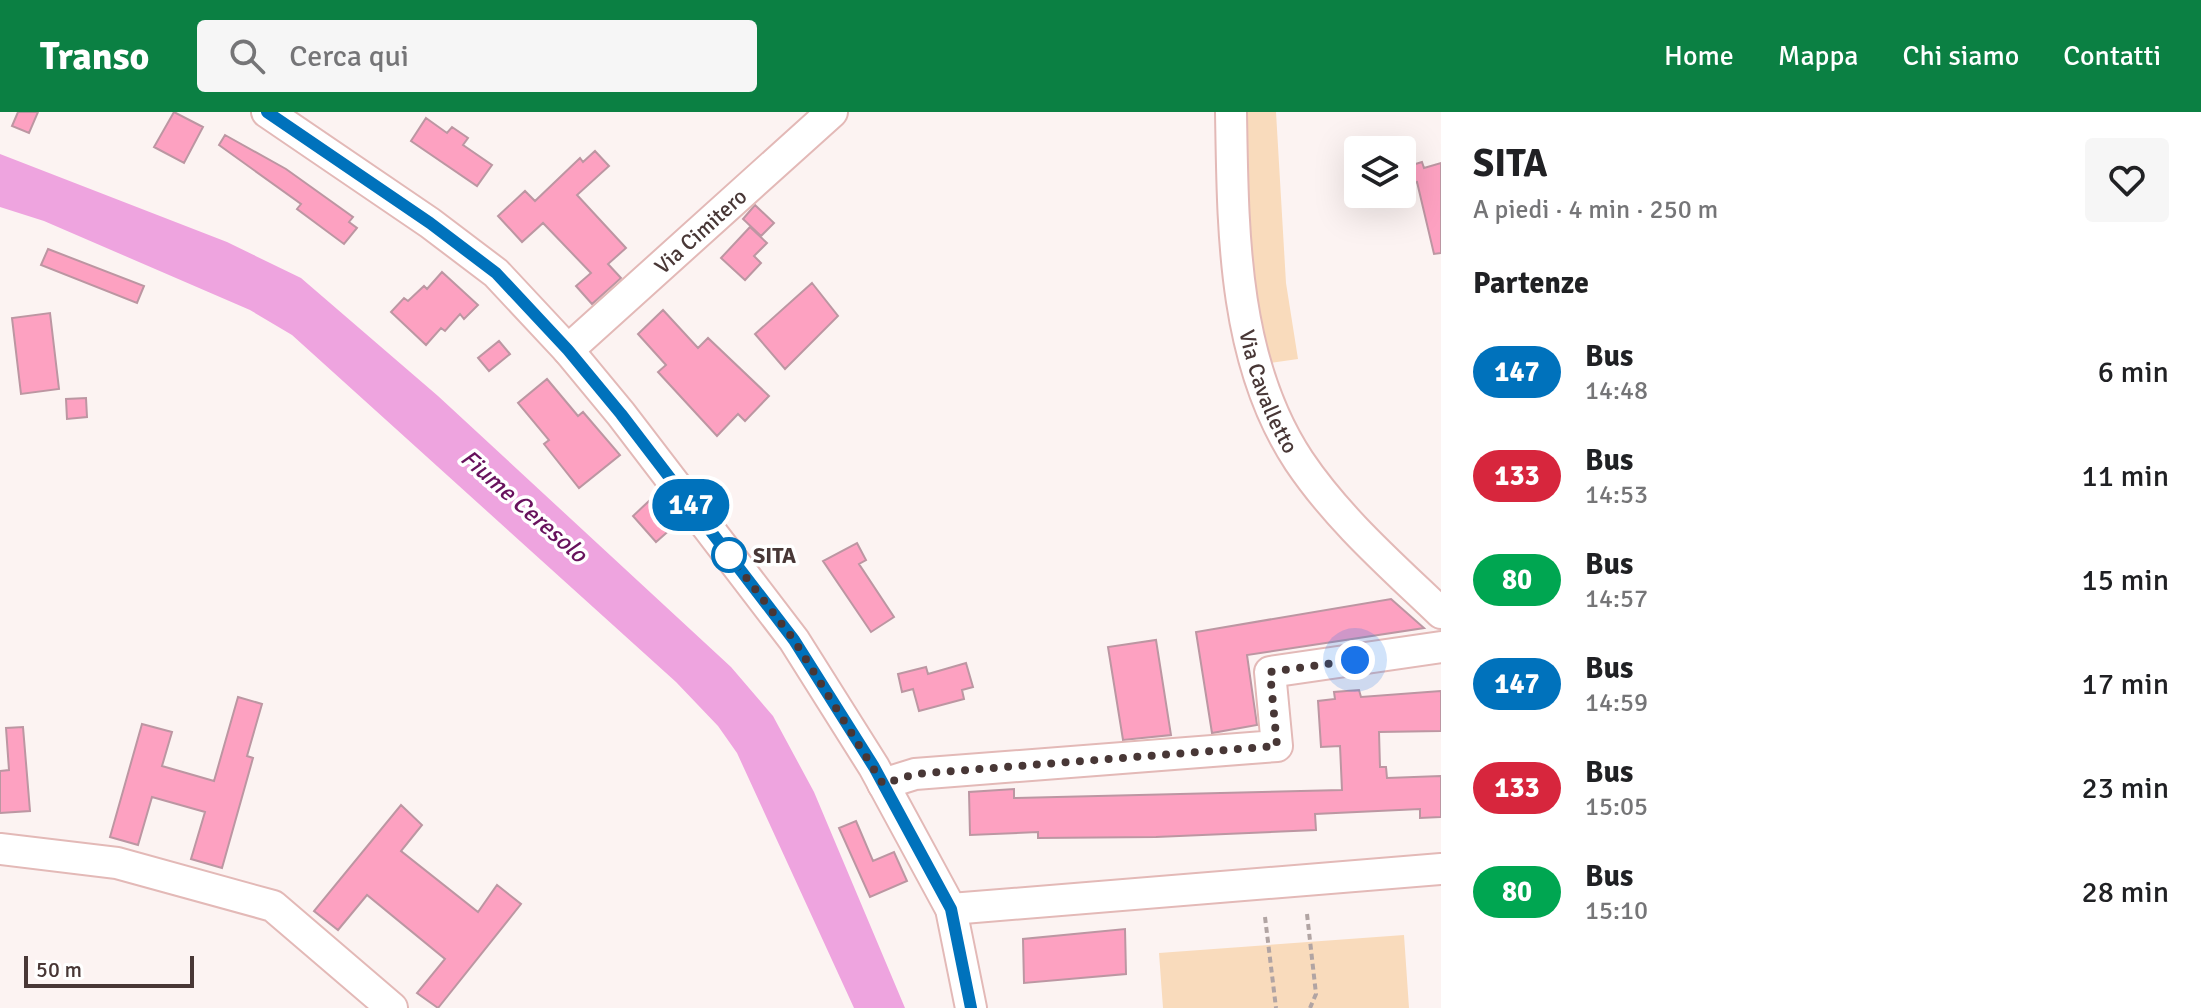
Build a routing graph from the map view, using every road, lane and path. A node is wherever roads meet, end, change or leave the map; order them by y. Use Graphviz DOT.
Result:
graph roads {
  1 [pos="267,112"];
  2 [pos="832,112"];
  3 [pos="1231,112"];
  4 [pos="568,350"];
  5 [pos="1441,613"];
  6 [pos="1441,647"];
  7 [pos="883,784"];
  8 [pos="0,849"];
  9 [pos="1441,869"];
  10 [pos="951,909"];
  11 [pos="1307,914"];
  12 [pos="1265,917"];
  13 [pos="392,1008"];
  14 [pos="971,1008"];
  15 [pos="1276,1008"];
  16 [pos="1310,1008"];
  1 -- 4 [label="street"];
  2 -- 4 [label="street, Via Cimitero"];
  3 -- 5 [label="street, Via Cavalletto"];
  4 -- 7 [label="street"];
  6 -- 7 [label="street"];
  7 -- 10 [label="street"];
  8 -- 13 [label="street"];
  9 -- 10 [label="street"];
  10 -- 14 [label="street"];
  11 -- 16 [label="path"];
  12 -- 15 [label="path"];
}
